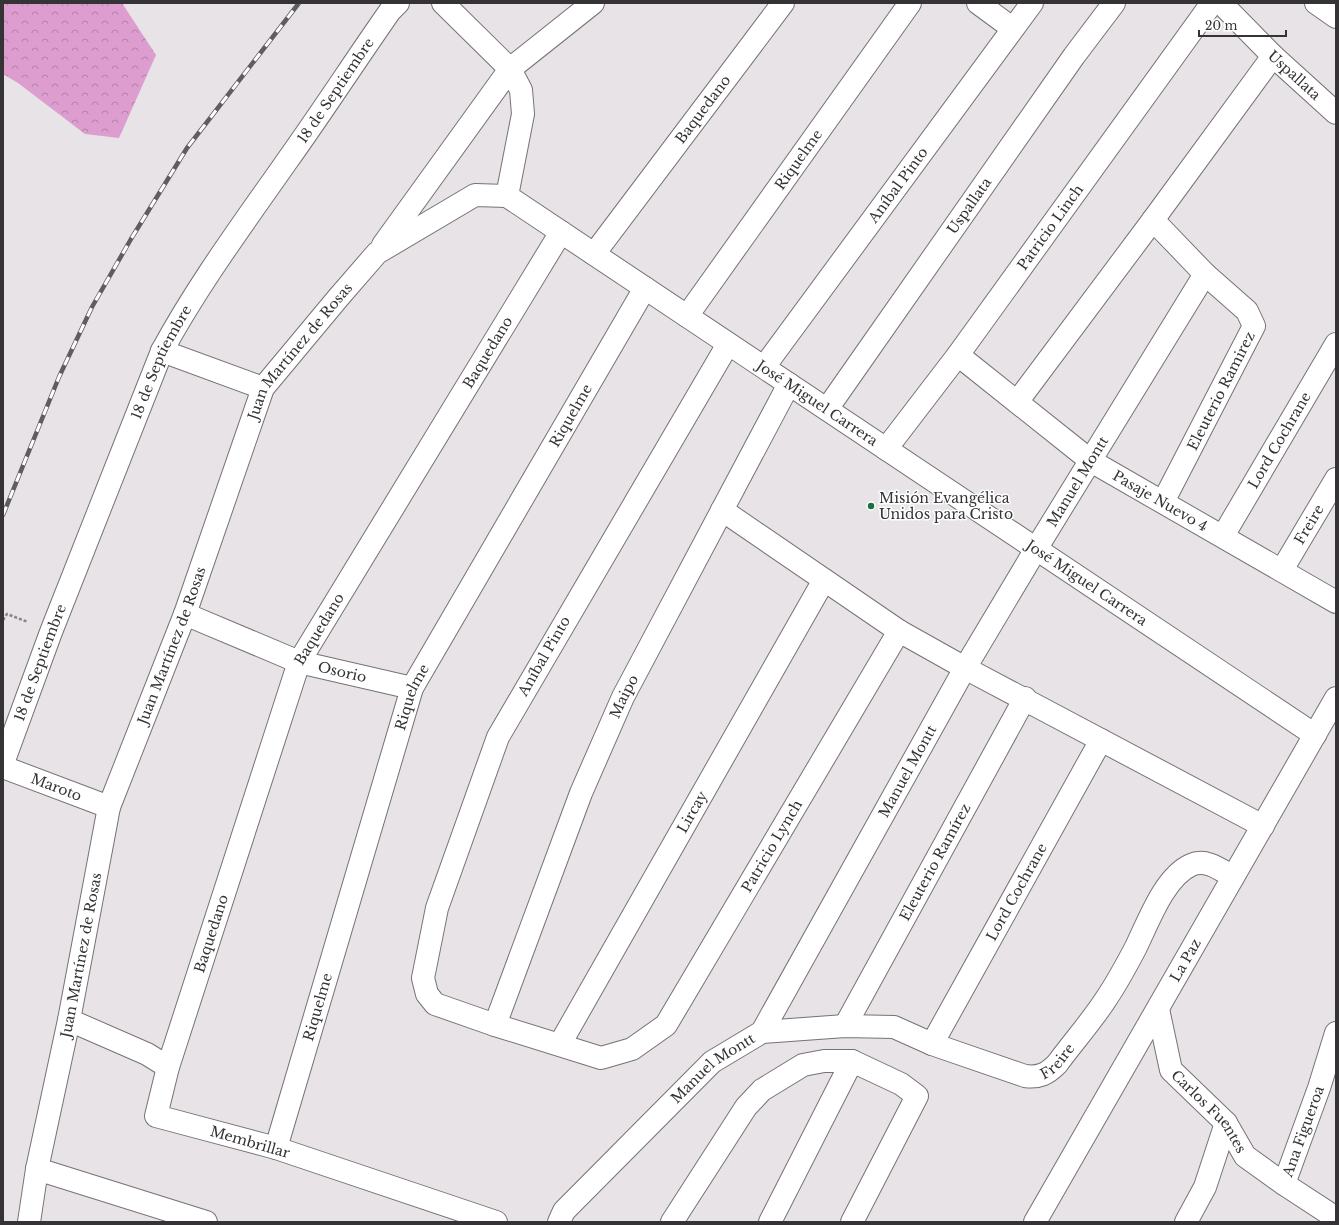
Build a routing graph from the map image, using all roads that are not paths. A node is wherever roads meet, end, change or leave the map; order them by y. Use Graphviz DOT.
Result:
graph roads {
  1 [pos="398,3"];
  2 [pos="443,3"];
  3 [pos="593,3"];
  4 [pos="783,3"];
  5 [pos="910,3"];
  6 [pos="978,3"];
  7 [pos="1032,3"];
  8 [pos="1114,3"];
  9 [pos="1212,3"];
  10 [pos="1220,3"];
  11 [pos="1316,3"];
  12 [pos="1336,17"];
  13 [pos="1012,28"];
  14 [pos="1272,56"];
  15 [pos="510,69"];
  16 [pos="1336,113"];
  17 [pos="507,196"];
  18 [pos="1153,220"];
  19 [pos="561,232"];
  20 [pos="377,253"];
  21 [pos="594,254"];
  22 [pos="1205,274"];
  23 [pos="645,288"];
  24 [pos="687,316"];
  25 [pos="728,344"];
  26 [pos="1336,344"];
  27 [pos="162,351"];
  28 [pos="958,355"];
  29 [pos="764,367"];
  30 [pos="789,384"];
  31 [pos="263,388"];
  32 [pos="1017,402"];
  33 [pos="827,409"];
  34 [pos="886,449"];
  35 [pos="1091,461"];
  36 [pos="1336,479"];
  37 [pos="1163,502"];
  38 [pos="722,510"];
  39 [pos="1222,536"];
  40 [pos="1036,549"];
  41 [pos="1282,570"];
  42 [pos="824,580"];
  43 [pos="1336,602"];
  44 [pos="185,614"];
  45 [pos="899,631"];
  46 [pos="299,662"];
  47 [pos="965,668"];
  48 [pos="412,688"];
  49 [pos="1025,698"];
  50 [pos="1336,698"];
  51 [pos="1315,735"];
  52 [pos="1101,740"];
  53 [pos="3,763"];
  54 [pos="3,767"];
  55 [pos="109,807"];
  56 [pos="1263,826"];
  57 [pos="1233,877"];
  58 [pos="1158,1009"];
  59 [pos="69,1020"];
  60 [pos="495,1025"];
  61 [pos="845,1026"];
  62 [pos="762,1032"];
  63 [pos="1336,1033"];
  64 [pos="560,1044"];
  65 [pos="932,1044"];
  66 [pos="852,1060"];
  67 [pos="168,1067"];
  68 [pos="1226,1123"];
  69 [pos="276,1148"];
  70 [pos="37,1169"];
  71 [pos="1284,1184"];
  72 [pos="466,1217"];
  73 [pos="1336,1218"];
  74 [pos="29,1222"];
  75 [pos="206,1222"];
  76 [pos="496,1222"];
  77 [pos="559,1222"];
  78 [pos="672,1222"];
  79 [pos="770,1222"];
  80 [pos="852,1222"];
  81 [pos="1035,1222"];
  82 [pos="1186,1222"];
  1 -- 27 [label="street, 18 de Septiembre"];
  2 -- 15 [label="street"];
  3 -- 15 [label="street"];
  4 -- 21 [label="street, Baquedano"];
  5 -- 24 [label="street, Riquelme"];
  6 -- 13 [label="street"];
  7 -- 13 [label="street, Aníbal Pinto"];
  8 -- 33 [label="street, Uspallata"];
  9 -- 28 [label="street, Patricio Linch"];
  10 -- 14 [label="street, Uspallata"];
  11 -- 12 [label="street"];
  13 -- 29 [label="street, Aníbal Pinto"];
  14 -- 16 [label="street, Uspallata"];
  14 -- 18 [label="street"];
  15 -- 17 [label="street"];
  15 -- 20 [label="street"];
  17 -- 19 [label="street, José Miguel Carrera"];
  17 -- 20 [label="street, Juan Martínez de Rosas"];
  18 -- 22 [label="street, Eleuterio Ramirez"];
  18 -- 32 [label="street"];
  19 -- 21 [label="street, José Miguel Carrera"];
  19 -- 46 [label="street, Baquedano"];
  20 -- 31 [label="street, Juan Martínez de Rosas"];
  21 -- 23 [label="street, José Miguel Carrera"];
  22 -- 35 [label="street, Manuel Montt"];
  22 -- 37 [label="street, Eleuterio Ramirez"];
  23 -- 24 [label="street, José Miguel Carrera"];
  23 -- 48 [label="street, Riquelme"];
  24 -- 25 [label="street, José Miguel Carrera"];
  25 -- 29 [label="street, José Miguel Carrera"];
  25 -- 60 [label="street, Aníbal Pinto"];
  26 -- 39 [label="street, Lord Cochrane"];
  27 -- 31 [label="street"];
  27 -- 53 [label="street, 18 de Septiembre"];
  28 -- 32 [label="street, Pasaje Nuevo 4"];
  28 -- 34 [label="street, Patricio Linch"];
  29 -- 30 [label="street, José Miguel Carrera"];
  30 -- 33 [label="street, José Miguel Carrera"];
  30 -- 38 [label="street, Maipo"];
  31 -- 44 [label="street, Juan Martínez de Rosas"];
  32 -- 35 [label="street, Pasaje Nuevo 4"];
  33 -- 34 [label="street, José Miguel Carrera"];
  34 -- 40 [label="street, José Miguel Carrera"];
  35 -- 37 [label="street, Pasaje Nuevo 4"];
  35 -- 40 [label="street, Manuel Montt"];
  36 -- 41 [label="street, Freire"];
  37 -- 39 [label="street, Pasaje Nuevo 4"];
  38 -- 42 [label="street"];
  38 -- 60 [label="street, Maipo"];
  39 -- 41 [label="street, Pasaje Nuevo 4"];
  40 -- 47 [label="street, Manuel Montt"];
  40 -- 51 [label="street, José Miguel Carrera"];
  41 -- 43 [label="street, Pasaje Nuevo 4"];
  42 -- 45 [label="street"];
  42 -- 64 [label="street, Lircay"];
  44 -- 46 [label="street, Osorio"];
  44 -- 55 [label="street, Juan Martínez de Rosas"];
  45 -- 47 [label="street"];
  45 -- 64 [label="street, Patricio Lynch"];
  46 -- 48 [label="street, Osorio"];
  46 -- 67 [label="street, Baquedano"];
  47 -- 49 [label="street"];
  47 -- 62 [label="street, Manuel Montt"];
  48 -- 69 [label="street, Riquelme"];
  49 -- 52 [label="street"];
  49 -- 61 [label="street, Eleuterio Ramírez"];
  50 -- 51 [label="street, La Paz"];
  51 -- 56 [label="street, La Paz"];
  52 -- 56 [label="street"];
  52 -- 65 [label="street, Lord Cochrane"];
  54 -- 55 [label="street, Maroto"];
  55 -- 59 [label="street, Juan Martínez de Rosas"];
  56 -- 57 [label="street, La Paz"];
  57 -- 58 [label="street, La Paz"];
  57 -- 65 [label="street, Freire"];
  58 -- 68 [label="street, Carlos Fuentes"];
  58 -- 81 [label="street, La Paz"];
  59 -- 67 [label="street"];
  59 -- 70 [label="street, Juan Martínez de Rosas"];
  60 -- 64 [label="street"];
  61 -- 62 [label="street, Freire"];
  61 -- 65 [label="street, Freire"];
  62 -- 77 [label="street, Manuel Montt"];
  63 -- 71 [label="street, Ana Figueroa"];
  66 -- 78 [label="street"];
  66 -- 79 [label="street"];
  66 -- 80 [label="street"];
  67 -- 69 [label="street, Membrillar"];
  68 -- 71 [label="street, Carlos Fuentes"];
  68 -- 82 [label="street"];
  69 -- 72 [label="street, Membrillar"];
  70 -- 74 [label="street, Juan Martínez de Rosas"];
  70 -- 75 [label="street"];
  71 -- 73 [label="street, Carlos Fuentes"];
  72 -- 76 [label="street, Membrillar"];
}
